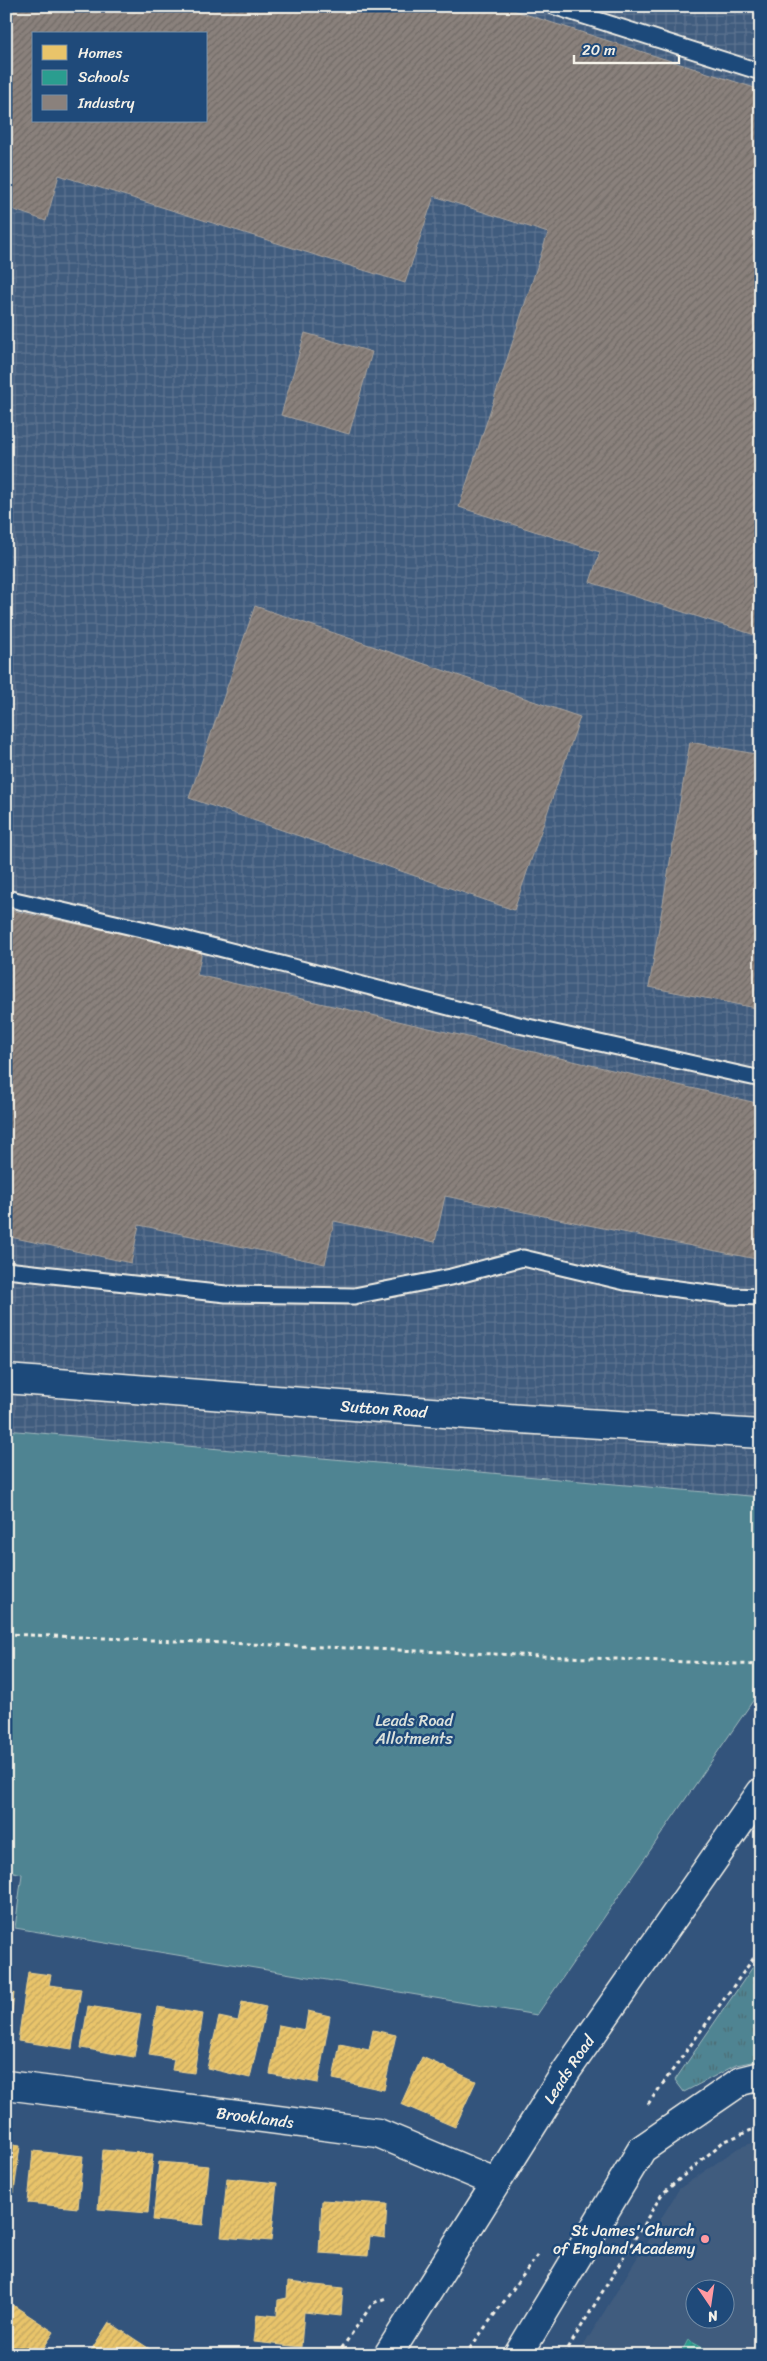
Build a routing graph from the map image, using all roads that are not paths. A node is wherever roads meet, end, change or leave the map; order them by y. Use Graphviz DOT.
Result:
graph roads {
  1 [pos="553,6"];
  2 [pos="761,72"];
  3 [pos="6,898"];
  4 [pos="761,1079"];
  5 [pos="6,1270"];
  6 [pos="761,1297"];
  7 [pos="6,1379"];
  8 [pos="761,1434"];
  9 [pos="761,1792"];
  10 [pos="761,2076"];
  11 [pos="6,2085"];
  12 [pos="495,2182"];
  13 [pos="388,2355"];
  14 [pos="518,2355"];
  1 -- 2 [label="lane"];
  3 -- 4 [label="lane"];
  5 -- 6 [label="lane"];
  7 -- 8 [label="street, Sutton Road"];
  9 -- 12 [label="street, Leads Road"];
  10 -- 14 [label="street"];
  11 -- 12 [label="street, Brooklands"];
  12 -- 13 [label="street, Leads Road"];
}
